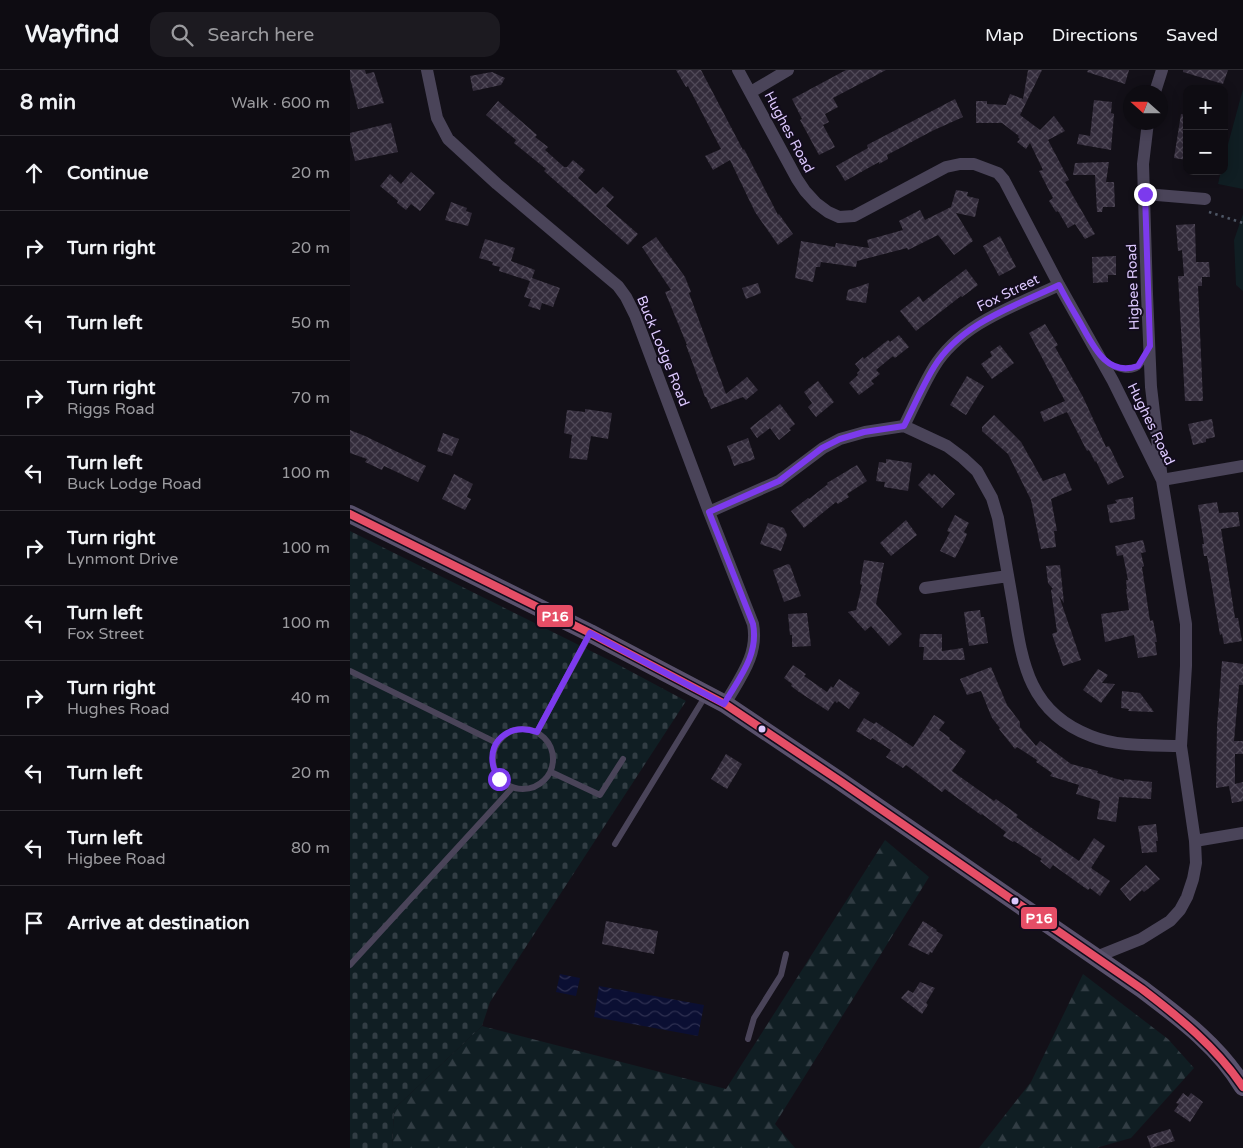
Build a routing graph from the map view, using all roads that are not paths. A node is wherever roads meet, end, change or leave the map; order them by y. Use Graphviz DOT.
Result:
graph roads {
  1 [pos="427,70"];
  2 [pos="738,70"];
  3 [pos="788,70"];
  4 [pos="1162,70"];
  5 [pos="1157,85"];
  6 [pos="751,92"];
  7 [pos="1147,130"];
  8 [pos="1145,194"];
  9 [pos="1204,199"];
  10 [pos="1059,285"];
  11 [pos="1150,346"];
  12 [pos="1098,354"];
  13 [pos="904,426"];
  14 [pos="1243,466"];
  15 [pos="1162,480"];
  16 [pos="709,512"];
  17 [pos="350,514"];
  18 [pos="1008,576"];
  19 [pos="925,588"];
  20 [pos="590,633"];
  21 [pos="350,671"];
  22 [pos="707,694"];
  23 [pos="724,704"];
  24 [pos="537,732"];
  25 [pos="497,743"];
  26 [pos="1181,746"];
  27 [pos="623,759"];
  28 [pos="551,772"];
  29 [pos="512,788"];
  30 [pos="1243,833"];
  31 [pos="1195,841"];
  32 [pos="616,844"];
  33 [pos="786,954"];
  34 [pos="1096,957"];
  35 [pos="350,965"];
  36 [pos="748,1039"];
  37 [pos="1242,1082"];
  1 -- 16 [label="street, Buck Lodge Road"];
  2 -- 6 [label="street, Hughes Road"];
  3 -- 6 [label="street"];
  4 -- 5 [label="street"];
  6 -- 10 [label="street, Hughes Road"];
  7 -- 8 [label="street, Higbee Road"];
  8 -- 9 [label="street"];
  8 -- 11 [label="street, Higbee Road"];
  10 -- 12 [label="street, Hughes Road"];
  10 -- 13 [label="street, Fox Street"];
  11 -- 12 [label="lane"];
  11 -- 15 [label="street, Higbee Road"];
  12 -- 15 [label="street, Hughes Road"];
  13 -- 16 [label="street"];
  13 -- 18 [label="street"];
  14 -- 15 [label="street"];
  15 -- 26 [label="street, Hughes Road"];
  16 -- 23 [label="street, Buck Lodge Road"];
  17 -- 20 [label="main road"];
  18 -- 19 [label="street"];
  18 -- 26 [label="street"];
  20 -- 22 [label="main road"];
  20 -- 24 [label="lane"];
  21 -- 25 [label="lane"];
  22 -- 23 [label="main road"];
  22 -- 32 [label="lane"];
  23 -- 34 [label="main road"];
  24 -- 25 [label="lane"];
  24 -- 28 [label="lane"];
  25 -- 29 [label="lane"];
  26 -- 31 [label="street, Hughes Road"];
  27 -- 28 [label="lane"];
  28 -- 29 [label="lane"];
  29 -- 35 [label="lane"];
  30 -- 31 [label="street"];
  31 -- 34 [label="street, Hughes Road"];
  33 -- 36 [label="lane"];
  34 -- 37 [label="main road"];
}
